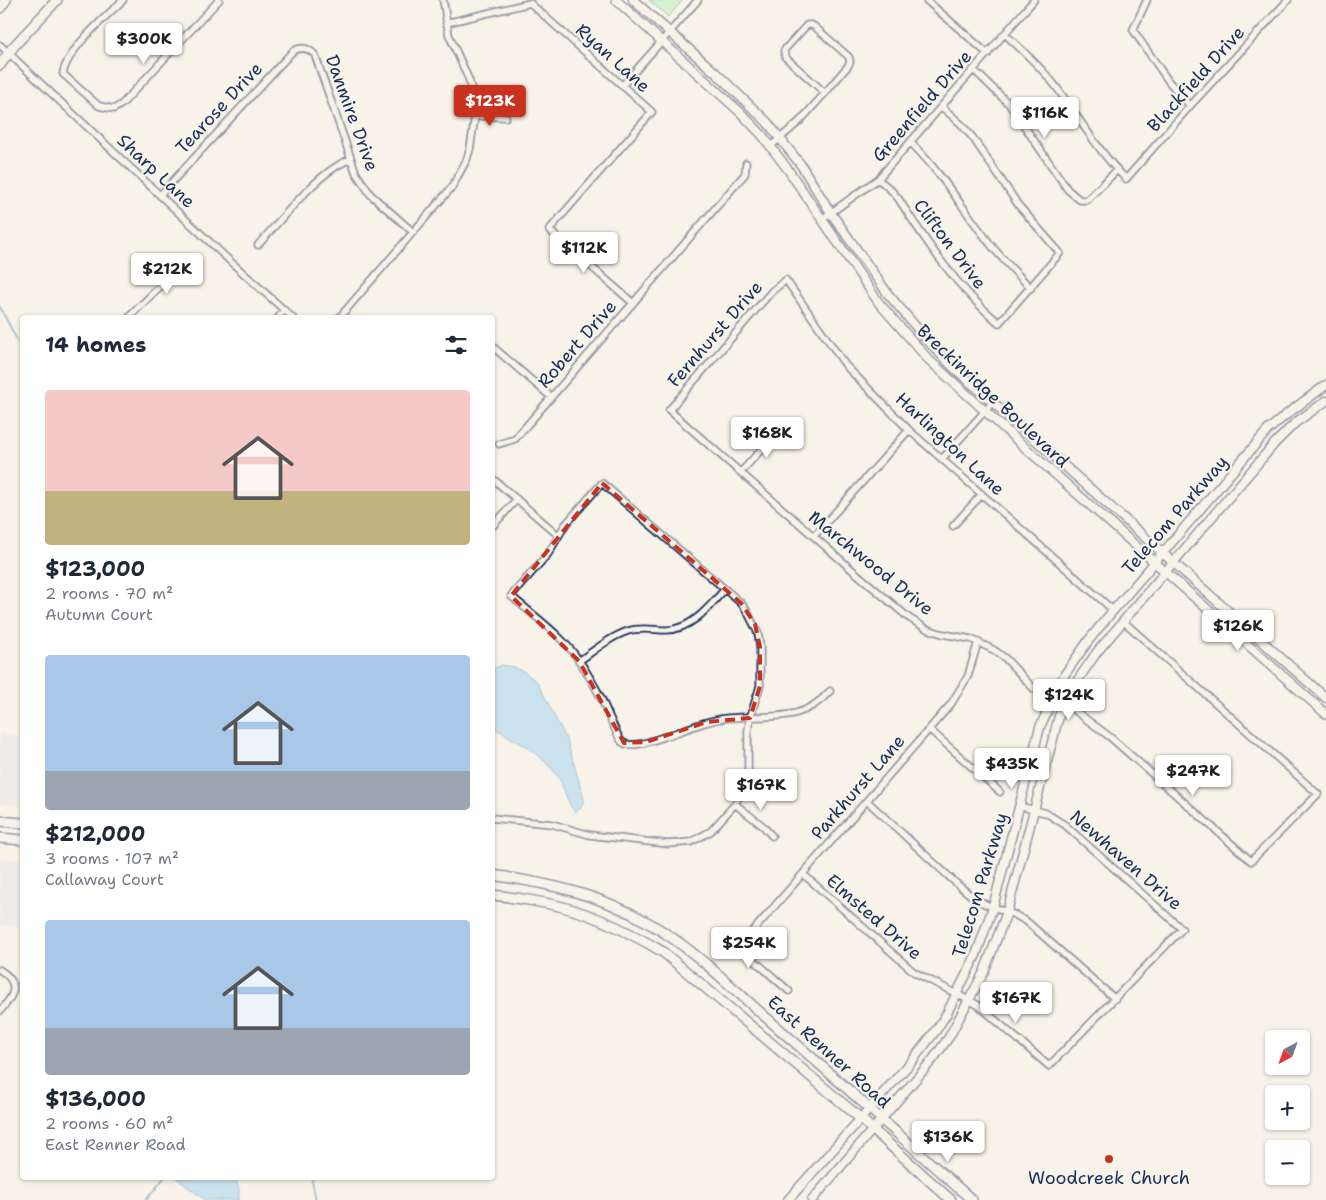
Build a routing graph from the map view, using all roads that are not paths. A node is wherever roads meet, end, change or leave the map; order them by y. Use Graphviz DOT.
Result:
graph roads {
  1 [pos="6,0"];
  2 [pos="57,0"];
  3 [pos="123,0"];
  4 [pos="219,0"];
  5 [pos="443,0"];
  6 [pos="616,0"];
  7 [pos="633,0"];
  8 [pos="698,0"];
  9 [pos="926,0"];
  10 [pos="1034,0"];
  11 [pos="1147,0"];
  12 [pos="1288,0"];
  13 [pos="0,8"];
  14 [pos="446,23"];
  15 [pos="670,33"];
  16 [pos="1005,34"];
  17 [pos="662,41"];
  18 [pos="0,45"];
  19 [pos="304,48"];
  20 [pos="8,53"];
  21 [pos="988,54"];
  22 [pos="0,65"];
  23 [pos="974,70"];
  24 [pos="622,86"];
  25 [pos="825,93"];
  26 [pos="1190,106"];
  27 [pos="942,107"];
  28 [pos="475,116"];
  29 [pos="506,117"];
  30 [pos="780,139"];
  31 [pos="910,142"];
  32 [pos="771,146"];
  33 [pos="351,159"];
  34 [pos="746,164"];
  35 [pos="1117,170"];
  36 [pos="878,179"];
  37 [pos="160,195"];
  38 [pos="831,213"];
  39 [pos="822,219"];
  40 [pos="413,232"];
  41 [pos="258,245"];
  42 [pos="189,258"];
  43 [pos="786,280"];
  44 [pos="1031,288"];
  45 [pos="633,303"];
  46 [pos="284,310"];
  47 [pos="132,315"];
  48 [pos="280,315"];
  49 [pos="290,315"];
  50 [pos="342,315"];
  51 [pos="495,349"];
  52 [pos="1326,385"];
  53 [pos="551,397"];
  54 [pos="1326,401"];
  55 [pos="993,402"];
  56 [pos="669,410"];
  57 [pos="985,412"];
  58 [pos="1284,416"];
  59 [pos="1293,425"];
  60 [pos="909,430"];
  61 [pos="778,431"];
  62 [pos="498,444"];
  63 [pos="942,459"];
  64 [pos="740,472"];
  65 [pos="495,481"];
  66 [pos="982,494"];
  67 [pos="517,499"];
  68 [pos="495,524"];
  69 [pos="953,526"];
  70 [pos="558,535"];
  71 [pos="814,536"];
  72 [pos="1162,552"];
  73 [pos="1154,562"];
  74 [pos="1173,562"];
  75 [pos="1165,572"];
  76 [pos="725,589"];
  77 [pos="1114,611"];
  78 [pos="1124,621"];
  79 [pos="978,642"];
  80 [pos="579,661"];
  81 [pos="1300,674"];
  82 [pos="1291,684"];
  83 [pos="830,691"];
  84 [pos="1326,698"];
  85 [pos="1052,700"];
  86 [pos="1064,705"];
  87 [pos="1326,714"];
  88 [pos="750,718"];
  89 [pos="930,729"];
  90 [pos="1000,792"];
  91 [pos="866,801"];
  92 [pos="735,804"];
  93 [pos="1020,806"];
  94 [pos="1033,810"];
  95 [pos="495,818"];
  96 [pos="0,821"];
  97 [pos="20,823"];
  98 [pos="772,836"];
  99 [pos="0,838"];
  100 [pos="20,840"];
  101 [pos="803,874"];
  102 [pos="495,876"];
  103 [pos="495,895"];
  104 [pos="993,907"];
  105 [pos="1007,912"];
  106 [pos="0,970"];
  107 [pos="789,991"];
  108 [pos="957,994"];
  109 [pos="1115,999"];
  110 [pos="970,1000"];
  111 [pos="0,1011"];
  112 [pos="868,1109"];
  113 [pos="860,1118"];
  114 [pos="881,1120"];
  115 [pos="873,1130"];
  116 [pos="788,1200"];
  117 [pos="812,1200"];
  118 [pos="952,1200"];
  119 [pos="972,1200"];
  1 -- 13 [label="main road"];
  2 -- 20 [label="main road"];
  3 -- 4 [label="street"];
  5 -- 14 [label="street"];
  6 -- 17 [label="street, Breckinridge Boulevard"];
  7 -- 15 [label="street, Breckinridge Boulevard"];
  8 -- 15 [label="street"];
  9 -- 21 [label="street"];
  10 -- 16 [label="street, Greenfield Drive"];
  11 -- 26 [label="street"];
  12 -- 26 [label="street, Blackfield Drive"];
  14 -- 24 [label="street, Ryan Lane"];
  14 -- 28 [label="street"];
  15 -- 17 [label="street"];
  15 -- 30 [label="street, Breckinridge Boulevard"];
  16 -- 21 [label="street, Greenfield Drive"];
  16 -- 35 [label="street"];
  17 -- 24 [label="street"];
  17 -- 32 [label="street, Breckinridge Boulevard"];
  18 -- 20 [label="street, Sharp Lane"];
  19 -- 33 [label="street, Danmire Drive"];
  19 -- 37 [label="street, Tearose Drive"];
  20 -- 22 [label="main road"];
  20 -- 37 [label="street, Sharp Lane"];
  21 -- 23 [label="street, Greenfield Drive"];
  23 -- 27 [label="street, Greenfield Drive"];
  23 -- 35 [label="street"];
  24 -- 45 [label="street, Ryan Lane"];
  25 -- 25 [label="street"];
  25 -- 30 [label="street"];
  26 -- 35 [label="street, Blackfield Drive"];
  27 -- 31 [label="street, Greenfield Drive"];
  27 -- 44 [label="street, Clifton Drive"];
  28 -- 29 [label="street"];
  28 -- 40 [label="street"];
  30 -- 32 [label="street"];
  30 -- 38 [label="street, Breckinridge Boulevard"];
  31 -- 36 [label="street, Greenfield Drive"];
  31 -- 44 [label="street"];
  32 -- 39 [label="street, Breckinridge Boulevard"];
  33 -- 40 [label="street, Danmire Drive"];
  33 -- 41 [label="street"];
  34 -- 45 [label="street, Robert Drive"];
  36 -- 38 [label="street, Greenfield Drive"];
  36 -- 44 [label="street, Clifton Drive"];
  37 -- 46 [label="street, Sharp Lane"];
  38 -- 39 [label="street, Greenfield Drive"];
  38 -- 55 [label="street, Breckinridge Boulevard"];
  39 -- 57 [label="street, Breckinridge Boulevard"];
  40 -- 50 [label="street"];
  42 -- 47 [label="street"];
  43 -- 56 [label="street, Fernhurst Drive"];
  43 -- 60 [label="street, Harlington Lane"];
  45 -- 53 [label="street, Robert Drive"];
  46 -- 48 [label="street"];
  46 -- 49 [label="street, Sharp Lane"];
  51 -- 53 [label="street"];
  52 -- 58 [label="street, Telecom Parkway"];
  53 -- 62 [label="street, Robert Drive"];
  54 -- 59 [label="street, Telecom Parkway"];
  55 -- 57 [label="street"];
  55 -- 72 [label="street, Breckinridge Boulevard"];
  56 -- 64 [label="street, Marchwood Drive"];
  57 -- 63 [label="street"];
  57 -- 73 [label="street, Breckinridge Boulevard"];
  58 -- 59 [label="street"];
  58 -- 72 [label="street, Telecom Parkway"];
  59 -- 74 [label="street, Telecom Parkway"];
  60 -- 63 [label="street, Harlington Lane"];
  60 -- 71 [label="street"];
  61 -- 64 [label="street"];
  63 -- 66 [label="street, Harlington Lane"];
  64 -- 71 [label="street, Marchwood Drive"];
  65 -- 67 [label="street"];
  66 -- 69 [label="street"];
  66 -- 77 [label="street, Harlington Lane"];
  67 -- 68 [label="street"];
  67 -- 70 [label="street"];
  70 -- 76 [label="street"];
  70 -- 80 [label="street"];
  71 -- 79 [label="street, Marchwood Drive"];
  72 -- 73 [label="street, Telecom Parkway"];
  72 -- 74 [label="street, Breckinridge Boulevard"];
  73 -- 75 [label="street, Breckinridge Boulevard"];
  73 -- 77 [label="street, Telecom Parkway"];
  74 -- 75 [label="street, Telecom Parkway"];
  74 -- 81 [label="street, Breckinridge Boulevard"];
  75 -- 78 [label="street, Telecom Parkway"];
  75 -- 82 [label="street, Breckinridge Boulevard"];
  76 -- 80 [label="street"];
  76 -- 88 [label="street"];
  77 -- 85 [label="street, Telecom Parkway"];
  78 -- 86 [label="street, Telecom Parkway"];
  78 -- 86 [label="street, Marchwood Drive"];
  79 -- 85 [label="street, Marchwood Drive"];
  79 -- 89 [label="street, Parkhurst Lane"];
  80 -- 88 [label="street"];
  81 -- 82 [label="street"];
  81 -- 84 [label="street, Breckinridge Boulevard"];
  82 -- 87 [label="street, Breckinridge Boulevard"];
  83 -- 88 [label="street"];
  85 -- 86 [label="street, Marchwood Drive"];
  85 -- 93 [label="street, Telecom Parkway"];
  86 -- 94 [label="street, Telecom Parkway"];
  88 -- 92 [label="street"];
  89 -- 90 [label="street"];
  89 -- 91 [label="street, Parkhurst Lane"];
  91 -- 101 [label="street, Parkhurst Lane"];
  91 -- 104 [label="street"];
  92 -- 95 [label="street"];
  92 -- 98 [label="street"];
  93 -- 94 [label="street, Newhaven Drive"];
  93 -- 104 [label="street, Telecom Parkway"];
  94 -- 105 [label="street, Telecom Parkway"];
  94 -- 109 [label="street, Newhaven Drive"];
  96 -- 97 [label="main road"];
  99 -- 100 [label="main road"];
  101 -- 107 [label="street, Parkhurst Lane"];
  101 -- 108 [label="street, Elmsted Drive"];
  102 -- 112 [label="main road, East Renner Road"];
  103 -- 113 [label="main road, East Renner Road"];
  104 -- 105 [label="street"];
  104 -- 108 [label="street, Telecom Parkway"];
  105 -- 109 [label="street"];
  105 -- 110 [label="street, Telecom Parkway"];
  106 -- 111 [label="street"];
  108 -- 110 [label="street, Elmsted Drive"];
  108 -- 112 [label="street, Telecom Parkway"];
  109 -- 110 [label="street, Elmsted Drive"];
  110 -- 114 [label="street, Telecom Parkway"];
  112 -- 113 [label="street, Telecom Parkway"];
  112 -- 114 [label="main road, East Renner Road"];
  113 -- 115 [label="main road, East Renner Road"];
  113 -- 116 [label="street, Telecom Parkway"];
  114 -- 115 [label="street, Telecom Parkway"];
  114 -- 119 [label="main road, East Renner Road"];
  115 -- 117 [label="street, Telecom Parkway"];
  115 -- 118 [label="main road, East Renner Road"];
}
